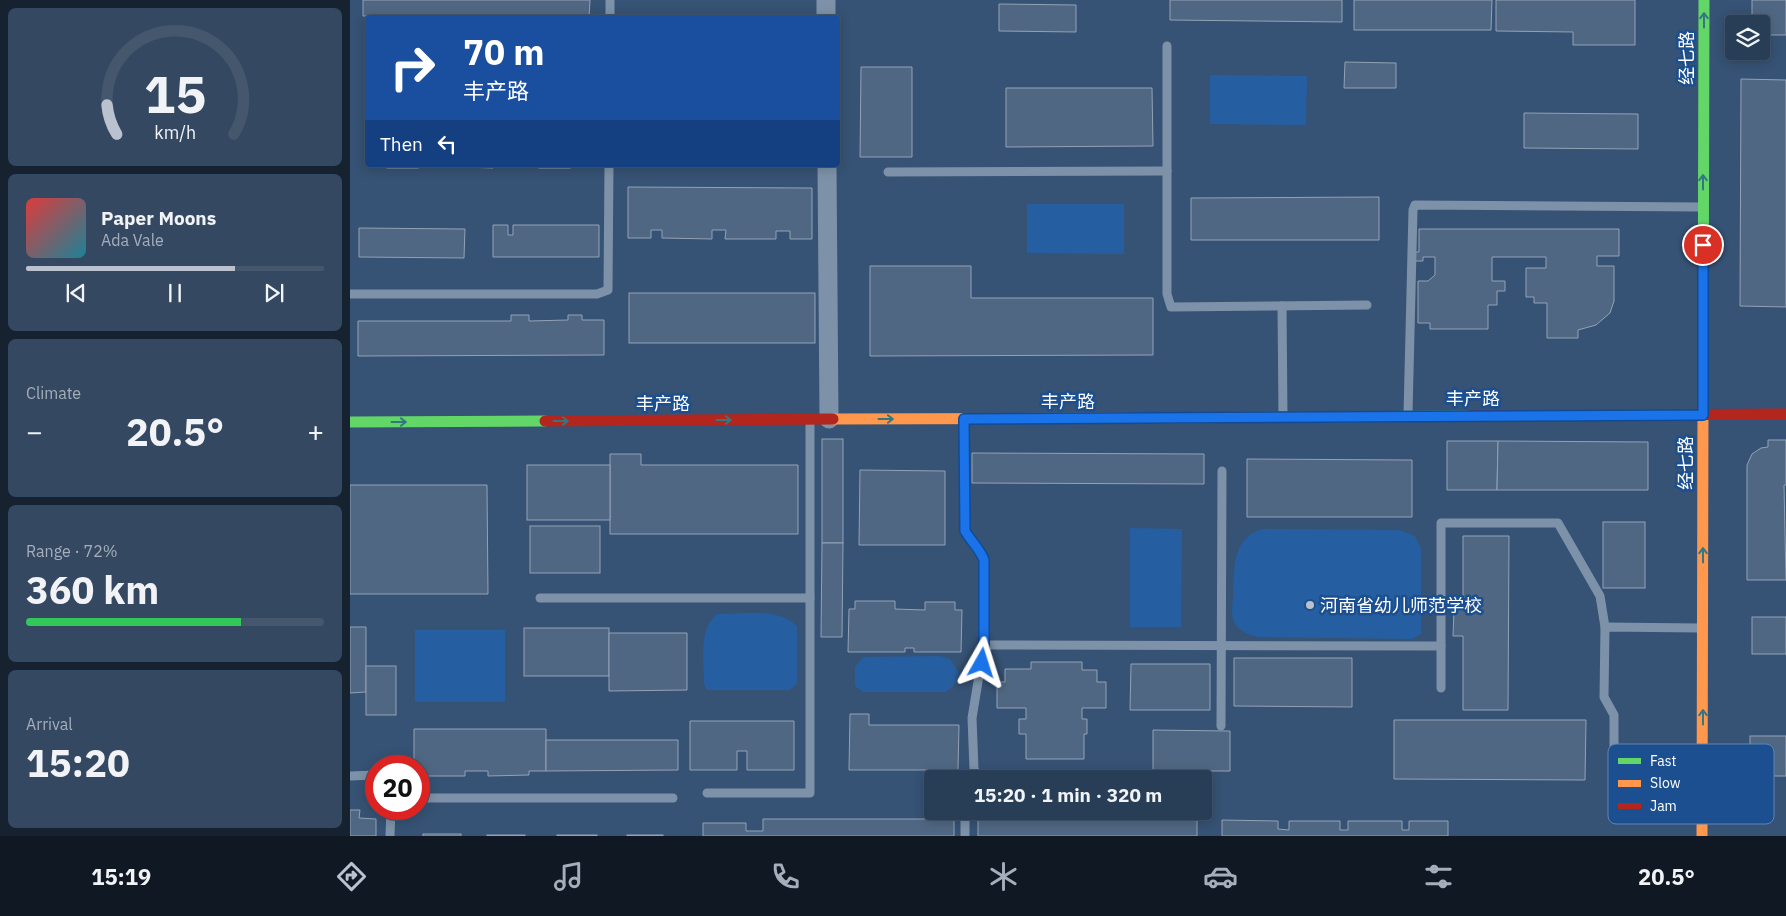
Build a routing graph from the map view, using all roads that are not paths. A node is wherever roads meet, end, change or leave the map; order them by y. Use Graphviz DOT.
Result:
graph roads {
  1 [pos="610,0"];
  2 [pos="826,0"];
  3 [pos="1704,0"];
  4 [pos="610,15"];
  5 [pos="826,15"];
  6 [pos="1167,46"];
  7 [pos="609,167"];
  8 [pos="827,167"];
  9 [pos="1167,170"];
  10 [pos="888,172"];
  11 [pos="1703,207"];
  12 [pos="350,294"];
  13 [pos="1368,305"];
  14 [pos="1282,306"];
  15 [pos="1786,414"];
  16 [pos="1703,415"];
  17 [pos="1408,416"];
  18 [pos="1283,417"];
  19 [pos="964,419"];
  20 [pos="819,420"];
  21 [pos="350,422"];
  22 [pos="1222,471"];
  23 [pos="540,598"];
  24 [pos="810,598"];
  25 [pos="1605,627"];
  26 [pos="1703,628"];
  27 [pos="984,645"];
  28 [pos="1221,646"];
  29 [pos="1441,646"];
  30 [pos="1441,688"];
  31 [pos="1220,726"];
  32 [pos="1614,744"];
  33 [pos="1702,744"];
  34 [pos="975,770"];
  35 [pos="365,775"];
  36 [pos="350,776"];
  37 [pos="707,793"];
  38 [pos="430,798"];
  39 [pos="673,798"];
  40 [pos="391,820"];
  41 [pos="965,820"];
  42 [pos="390,836"];
  43 [pos="965,836"];
  1 -- 4 [label="lane"];
  2 -- 5 [label="street"];
  11 -- 3 [label="street, 经七路, one-way"];
  6 -- 9 [label="lane"];
  7 -- 12 [label="lane"];
  8 -- 20 [label="street"];
  9 -- 10 [label="lane"];
  9 -- 14 [label="lane"];
  11 -- 16 [label="street, 经七路"];
  11 -- 17 [label="lane"];
  13 -- 14 [label="lane"];
  14 -- 18 [label="lane"];
  15 -- 16 [label="street, 丰产路"];
  16 -- 17 [label="street, 丰产路"];
  26 -- 16 [label="street, 经七路, one-way"];
  17 -- 18 [label="street, 丰产路"];
  18 -- 19 [label="street, 丰产路"];
  20 -- 19 [label="street, 丰产路, one-way"];
  19 -- 27 [label="lane"];
  21 -- 20 [label="street, 丰产路, one-way"];
  20 -- 24 [label="lane"];
  22 -- 28 [label="lane"];
  23 -- 24 [label="lane"];
  24 -- 37 [label="lane"];
  25 -- 26 [label="lane"];
  25 -- 29 [label="lane"];
  25 -- 32 [label="lane"];
  33 -- 26 [label="street, 经七路, one-way"];
  27 -- 28 [label="lane"];
  27 -- 34 [label="lane"];
  28 -- 29 [label="lane"];
  28 -- 31 [label="lane"];
  29 -- 30 [label="lane"];
  35 -- 36 [label="lane"];
  38 -- 39 [label="lane"];
  40 -- 42 [label="lane"];
  41 -- 43 [label="lane"];
}
